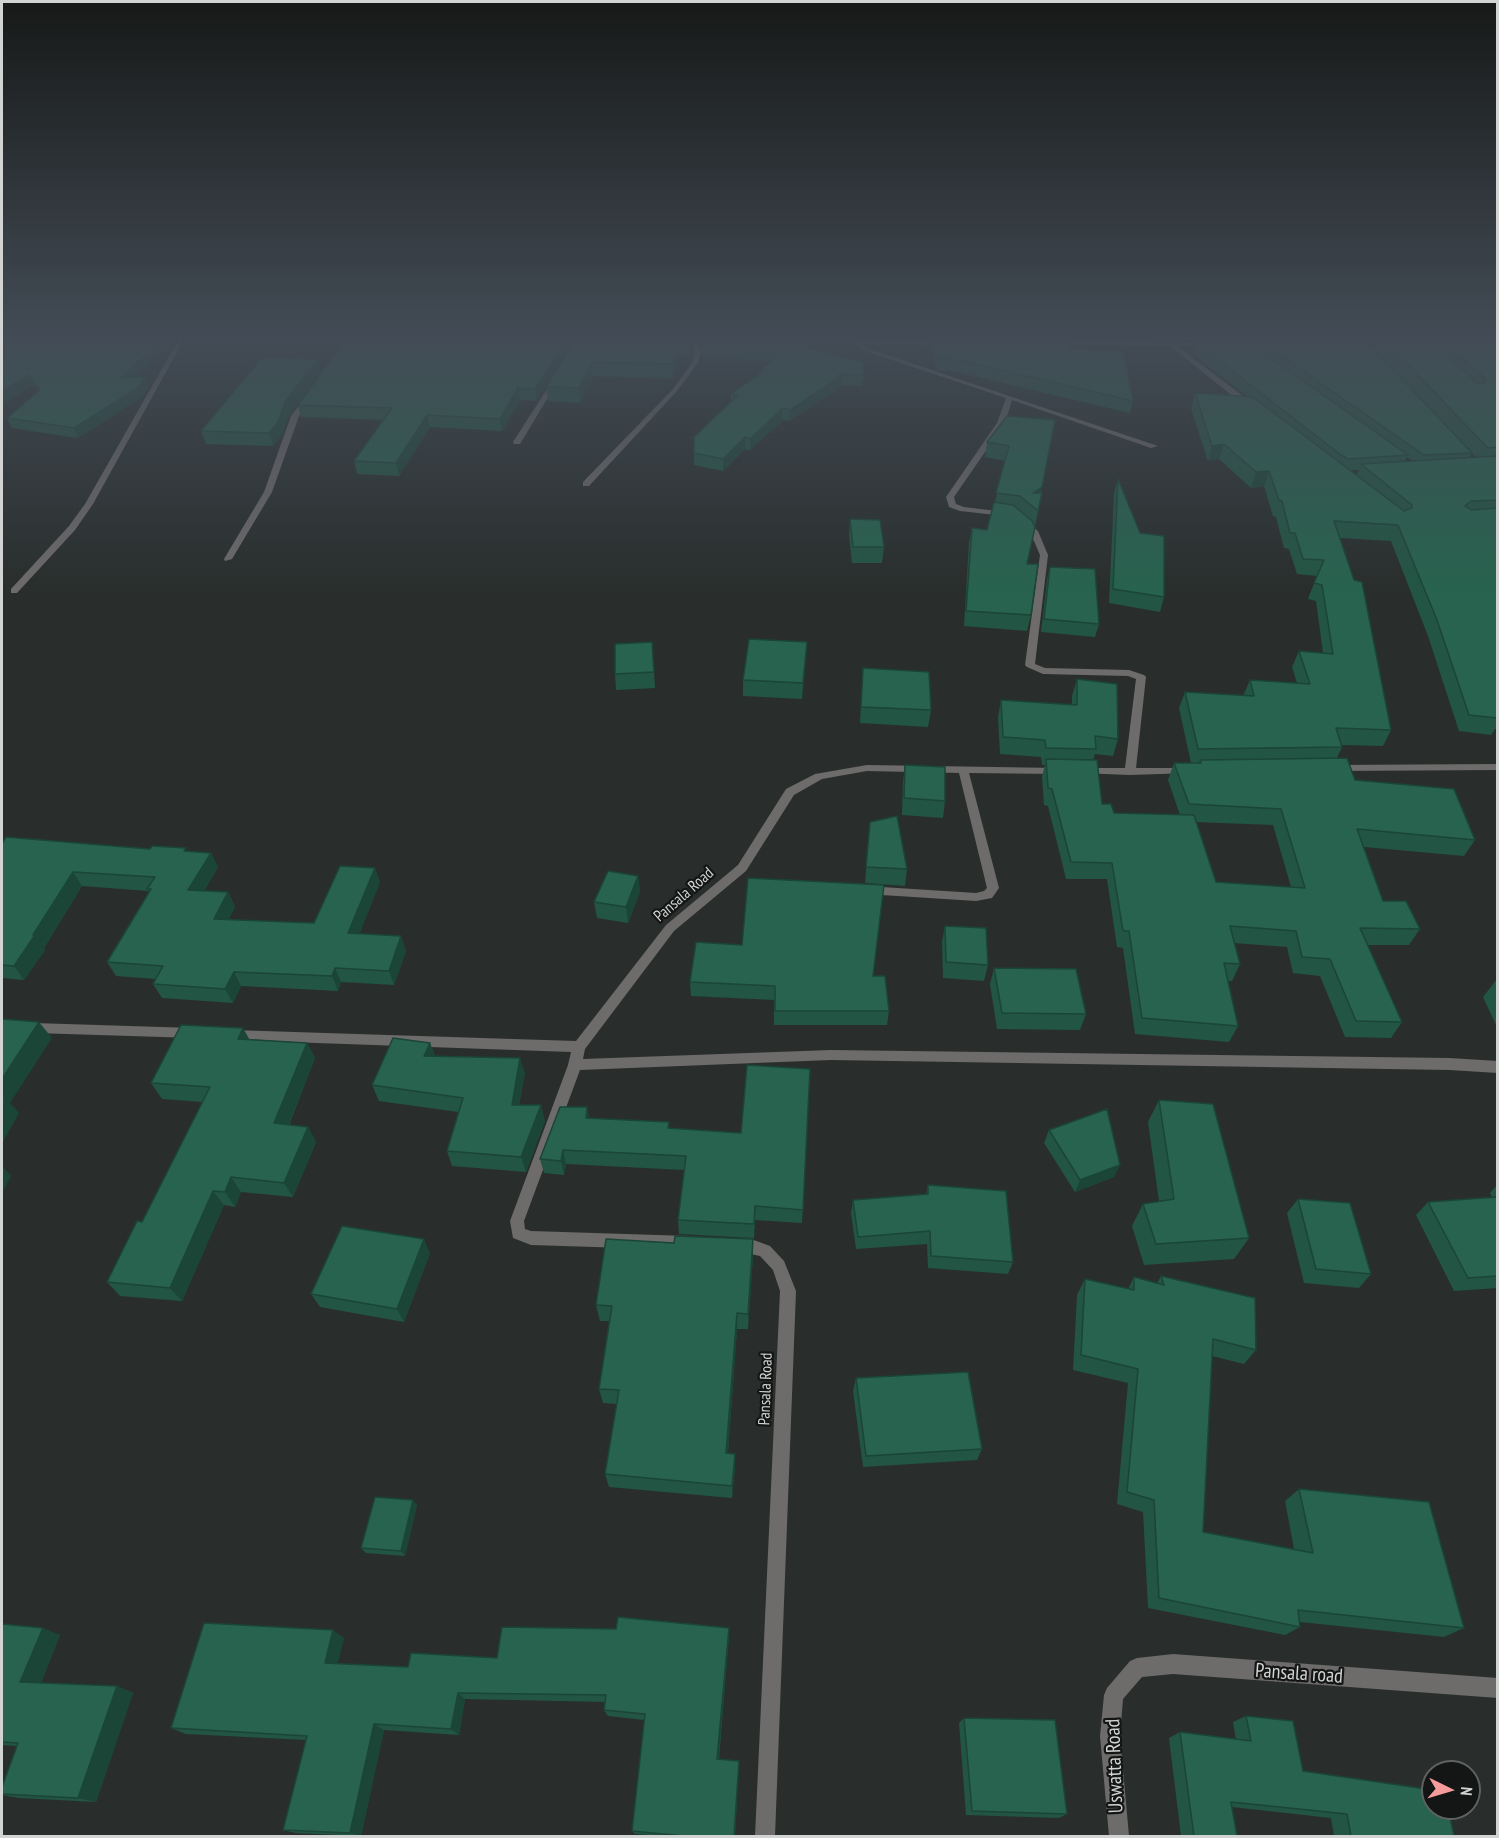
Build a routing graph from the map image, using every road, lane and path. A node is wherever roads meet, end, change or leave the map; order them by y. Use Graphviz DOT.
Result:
graph roads {
  1 [pos="135,422"];
  2 [pos="294,422"];
  3 [pos="530,422"];
  4 [pos="645,422"];
  5 [pos="1001,422"];
  6 [pos="1083,422"];
  7 [pos="517,442"];
  8 [pos="1154,446"];
  9 [pos="586,484"];
  10 [pos="228,559"];
  11 [pos="15,591"];
  12 [pos="1497,767"];
  13 [pos="1322,768"];
  14 [pos="963,769"];
  15 [pos="1202,771"];
  16 [pos="1130,772"];
  17 [pos="728,880"];
  18 [pos="750,882"];
  19 [pos="853,889"];
  20 [pos="2,1027"];
  21 [pos="579,1047"];
  22 [pos="575,1065"];
  23 [pos="1497,1067"];
  24 [pos="1497,1688"];
  25 [pos="1114,1695"];
  26 [pos="765,1836"];
  27 [pos="1119,1836"];
  1 -- 11 [label="street"];
  2 -- 10 [label="street"];
  3 -- 7 [label="street"];
  4 -- 9 [label="street"];
  5 -- 16 [label="street"];
  6 -- 8 [label="street"];
  12 -- 13 [label="street"];
  14 -- 16 [label="street, Pansala Road"];
  14 -- 17 [label="street, Pansala Road"];
  14 -- 19 [label="street"];
  15 -- 16 [label="street, Pansala Road"];
  17 -- 18 [label="street"];
  17 -- 21 [label="street, Pansala Road"];
  20 -- 21 [label="street"];
  21 -- 22 [label="street, Pansala Road"];
  22 -- 23 [label="street"];
  22 -- 26 [label="street, Pansala Road"];
  24 -- 25 [label="street, Pansala road"];
  25 -- 27 [label="street, Uswatta Road"];
}
